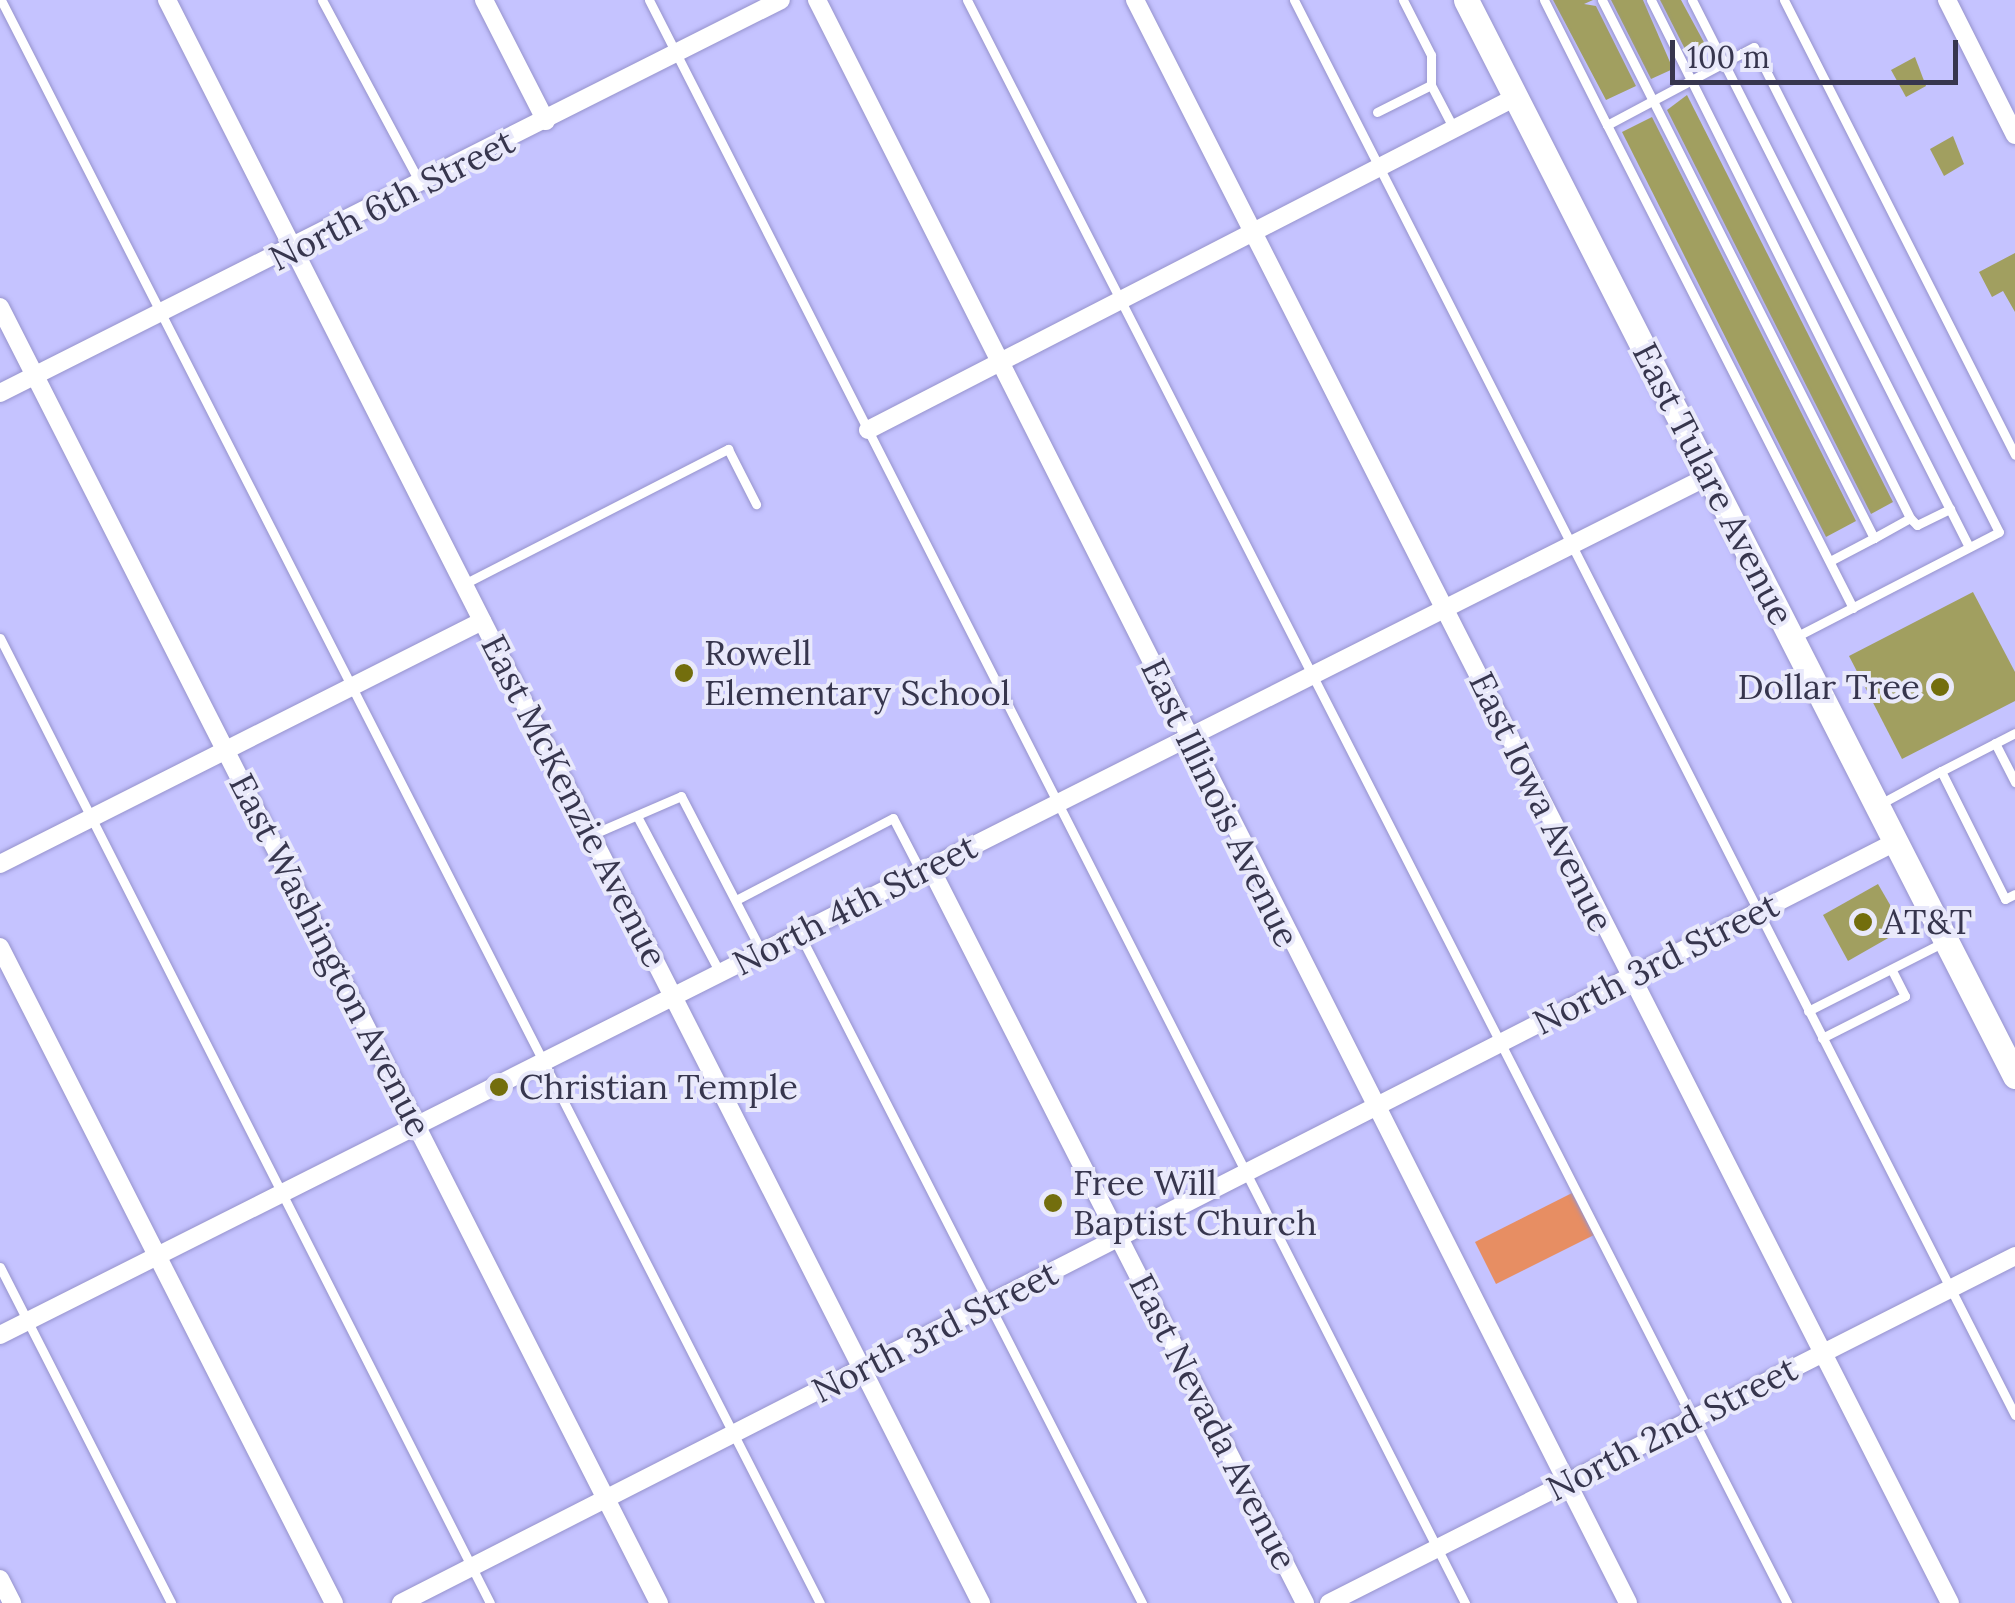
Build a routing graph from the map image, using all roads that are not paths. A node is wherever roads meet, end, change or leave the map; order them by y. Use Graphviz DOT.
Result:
graph roads {
  1 [pos="0,0"];
  2 [pos="167,0"];
  3 [pos="322,0"];
  4 [pos="484,0"];
  5 [pos="649,0"];
  6 [pos="781,0"];
  7 [pos="817,0"];
  8 [pos="967,0"];
  9 [pos="1135,0"];
  10 [pos="1294,0"];
  11 [pos="1404,0"];
  12 [pos="1466,0"];
  13 [pos="1544,0"];
  14 [pos="1602,0"];
  15 [pos="1651,0"];
  16 [pos="1692,0"];
  17 [pos="1784,0"];
  18 [pos="1947,0"];
  19 [pos="676,53"];
  20 [pos="1724,63"];
  21 [pos="1692,80"];
  22 [pos="1431,86"];
  23 [pos="1516,97"];
  24 [pos="1653,100"];
  25 [pos="1376,112"];
  26 [pos="546,121"];
  27 [pos="1607,124"];
  28 [pos="1454,128"];
  29 [pos="2015,135"];
  30 [pos="1380,168"];
  31 [pos="422,187"];
  32 [pos="1255,236"];
  33 [pos="294,250"];
  34 [pos="1122,301"];
  35 [pos="0,307"];
  36 [pos="158,318"];
  37 [pos="1000,362"];
  38 [pos="36,377"];
  39 [pos="0,394"];
  40 [pos="868,430"];
  41 [pos="2015,455"];
  42 [pos="1709,476"];
  43 [pos="756,504"];
  44 [pos="1950,509"];
  45 [pos="1910,518"];
  46 [pos="1874,538"];
  47 [pos="1572,545"];
  48 [pos="1969,547"];
  49 [pos="1830,561"];
  50 [pos="464,584"];
  51 [pos="1445,608"];
  52 [pos="1852,608"];
  53 [pos="482,621"];
  54 [pos="0,638"];
  55 [pos="1792,639"];
  56 [pos="1316,673"];
  57 [pos="348,688"];
  58 [pos="2015,733"];
  59 [pos="1188,738"];
  60 [pos="1995,743"];
  61 [pos="226,750"];
  62 [pos="1941,771"];
  63 [pos="2015,782"];
  64 [pos="1059,803"];
  65 [pos="1877,805"];
  66 [pos="92,818"];
  67 [pos="638,818"];
  68 [pos="591,835"];
  69 [pos="1896,842"];
  70 [pos="0,864"];
  71 [pos="926,870"];
  72 [pos="2015,894"];
  73 [pos="736,900"];
  74 [pos="1758,912"];
  75 [pos="799,933"];
  76 [pos="1946,941"];
  77 [pos="0,947"];
  78 [pos="762,952"];
  79 [pos="1891,969"];
  80 [pos="720,973"];
  81 [pos="1629,978"];
  82 [pos="673,997"];
  83 [pos="1808,1011"];
  84 [pos="1822,1038"];
  85 [pos="1500,1043"];
  86 [pos="2008,1047"];
  87 [pos="538,1064"];
  88 [pos="2015,1076"];
  89 [pos="1372,1108"];
  90 [pos="416,1126"];
  91 [pos="1246,1173"];
  92 [pos="282,1193"];
  93 [pos="1121,1239"];
  94 [pos="157,1256"];
  95 [pos="2015,1256"];
  96 [pos="0,1267"];
  97 [pos="1950,1288"];
  98 [pos="987,1306"];
  99 [pos="28,1321"];
  100 [pos="0,1335"];
  101 [pos="1820,1353"];
  102 [pos="862,1368"];
  103 [pos="2015,1415"];
  104 [pos="1692,1418"];
  105 [pos="733,1434"];
  106 [pos="1566,1484"];
  107 [pos="606,1499"];
  108 [pos="1438,1550"];
  109 [pos="471,1567"];
  110 [pos="0,1579"];
  111 [pos="12,1603"];
  112 [pos="171,1603"];
  113 [pos="334,1603"];
  114 [pos="401,1603"];
  115 [pos="490,1603"];
  116 [pos="659,1603"];
  117 [pos="820,1603"];
  118 [pos="981,1603"];
  119 [pos="1142,1603"];
  120 [pos="1305,1603"];
  121 [pos="1329,1603"];
  122 [pos="1465,1603"];
  123 [pos="1628,1603"];
  124 [pos="1787,1603"];
  125 [pos="1950,1603"];
  1 -- 36 [label="lane"];
  2 -- 33 [label="street, East McKenzie Avenue"];
  3 -- 31 [label="lane"];
  4 -- 26 [label="street"];
  5 -- 19 [label="lane"];
  6 -- 19 [label="street, North 6th Street"];
  7 -- 37 [label="street, East Illinois Avenue"];
  8 -- 34 [label="lane"];
  9 -- 32 [label="street, East Iowa Avenue"];
  10 -- 30 [label="lane"];
  11 -- 22 [label="lane"];
  12 -- 23 [label="main road, East Tulare Avenue"];
  13 -- 27 [label="lane"];
  14 -- 24 [label="lane"];
  15 -- 21 [label="lane"];
  16 -- 20 [label="lane"];
  17 -- 41 [label="lane"];
  18 -- 29 [label="street"];
  19 -- 26 [label="street, North 6th Street"];
  19 -- 40 [label="lane"];
  20 -- 21 [label="lane"];
  20 -- 44 [label="lane"];
  20 -- 48 [label="lane"];
  21 -- 24 [label="lane"];
  21 -- 45 [label="lane"];
  22 -- 25 [label="lane"];
  22 -- 28 [label="lane"];
  23 -- 28 [label="street"];
  23 -- 42 [label="main road, East Tulare Avenue"];
  24 -- 27 [label="lane"];
  24 -- 46 [label="lane"];
  26 -- 31 [label="street, North 6th Street"];
  27 -- 49 [label="lane"];
  28 -- 30 [label="street"];
  30 -- 32 [label="street"];
  30 -- 47 [label="lane"];
  31 -- 33 [label="street, North 6th Street"];
  32 -- 34 [label="street"];
  32 -- 51 [label="street, East Iowa Avenue"];
  33 -- 36 [label="street, North 6th Street"];
  33 -- 50 [label="street, East McKenzie Avenue"];
  34 -- 37 [label="street"];
  34 -- 56 [label="lane"];
  35 -- 38 [label="street, East Washington Avenue"];
  36 -- 38 [label="street, North 6th Street"];
  36 -- 57 [label="lane"];
  37 -- 40 [label="street"];
  37 -- 59 [label="street, East Illinois Avenue"];
  38 -- 39 [label="street, North 6th Street"];
  38 -- 61 [label="street, East Washington Avenue"];
  40 -- 64 [label="lane"];
  42 -- 47 [label="street, North 4th Street"];
  42 -- 55 [label="main road, East Tulare Avenue"];
  43 -- 50 [label="lane"];
  44 -- 45 [label="lane"];
  44 -- 48 [label="lane"];
  45 -- 46 [label="lane"];
  46 -- 49 [label="lane"];
  47 -- 51 [label="street, North 4th Street"];
  47 -- 74 [label="lane"];
  48 -- 52 [label="lane"];
  49 -- 52 [label="lane"];
  50 -- 53 [label="street, East McKenzie Avenue"];
  51 -- 56 [label="street, North 4th Street"];
  51 -- 81 [label="street, East Iowa Avenue"];
  52 -- 55 [label="lane"];
  53 -- 57 [label="street"];
  53 -- 68 [label="street, East McKenzie Avenue"];
  54 -- 66 [label="lane"];
  55 -- 65 [label="main road, East Tulare Avenue"];
  56 -- 59 [label="street, North 4th Street"];
  56 -- 85 [label="lane"];
  57 -- 61 [label="street"];
  57 -- 87 [label="lane"];
  58 -- 60 [label="lane"];
  59 -- 64 [label="street, North 4th Street"];
  59 -- 89 [label="street, East Illinois Avenue"];
  60 -- 62 [label="lane"];
  60 -- 63 [label="lane"];
  61 -- 66 [label="street"];
  61 -- 90 [label="street, East Washington Avenue"];
  62 -- 65 [label="lane"];
  62 -- 72 [label="lane"];
  64 -- 71 [label="street, North 4th Street"];
  64 -- 91 [label="lane"];
  65 -- 69 [label="main road, East Tulare Avenue"];
  66 -- 70 [label="street"];
  66 -- 92 [label="lane"];
  67 -- 68 [label="lane"];
  67 -- 73 [label="lane"];
  67 -- 80 [label="lane"];
  68 -- 82 [label="street, East McKenzie Avenue"];
  69 -- 74 [label="street, North 3rd Street"];
  69 -- 76 [label="main road, East Tulare Avenue"];
  71 -- 73 [label="lane"];
  71 -- 75 [label="street, North 4th Street"];
  71 -- 93 [label="street, East Nevada Avenue"];
  73 -- 78 [label="lane"];
  74 -- 81 [label="street, North 3rd Street"];
  74 -- 83 [label="lane"];
  75 -- 78 [label="street, North 4th Street"];
  75 -- 98 [label="lane"];
  76 -- 79 [label="lane"];
  76 -- 86 [label="main road, East Tulare Avenue"];
  77 -- 94 [label="street"];
  78 -- 80 [label="street, North 4th Street"];
  79 -- 83 [label="lane"];
  79 -- 84 [label="lane"];
  80 -- 82 [label="street, North 4th Street"];
  81 -- 85 [label="street, North 3rd Street"];
  81 -- 101 [label="street, East Iowa Avenue"];
  82 -- 87 [label="street, North 4th Street"];
  82 -- 102 [label="street, East McKenzie Avenue"];
  83 -- 84 [label="lane"];
  84 -- 97 [label="lane"];
  85 -- 89 [label="street, North 3rd Street"];
  85 -- 104 [label="lane"];
  86 -- 88 [label="main road, East Tulare Avenue"];
  87 -- 90 [label="street, North 4th Street"];
  87 -- 105 [label="lane"];
  89 -- 91 [label="street, North 3rd Street"];
  89 -- 106 [label="street, East Illinois Avenue"];
  90 -- 92 [label="street, North 4th Street"];
  90 -- 107 [label="street, East Washington Avenue"];
  91 -- 93 [label="street, North 3rd Street"];
  91 -- 108 [label="lane"];
  92 -- 94 [label="street, North 4th Street"];
  92 -- 109 [label="lane"];
  93 -- 98 [label="street, North 3rd Street"];
  93 -- 120 [label="street, East Nevada Avenue"];
  94 -- 99 [label="street, North 4th Street"];
  94 -- 113 [label="street"];
  95 -- 97 [label="street, North 2nd Street"];
  96 -- 99 [label="lane"];
  97 -- 101 [label="street, North 2nd Street"];
  97 -- 103 [label="lane"];
  98 -- 102 [label="street, North 3rd Street"];
  98 -- 119 [label="lane"];
  99 -- 100 [label="street, North 4th Street"];
  99 -- 112 [label="lane"];
  101 -- 104 [label="street, North 2nd Street"];
  101 -- 125 [label="street, East Iowa Avenue"];
  102 -- 105 [label="street, North 3rd Street"];
  102 -- 118 [label="street, East McKenzie Avenue"];
  104 -- 106 [label="street, North 2nd Street"];
  104 -- 124 [label="lane"];
  105 -- 107 [label="street, North 3rd Street"];
  105 -- 117 [label="lane"];
  106 -- 108 [label="street, North 2nd Street"];
  106 -- 123 [label="street, East Illinois Avenue"];
  107 -- 109 [label="street, North 3rd Street"];
  107 -- 116 [label="street, East Washington Avenue"];
  108 -- 121 [label="street, North 2nd Street"];
  108 -- 122 [label="lane"];
  109 -- 114 [label="street, North 3rd Street"];
  109 -- 115 [label="lane"];
  110 -- 111 [label="street"];
}
